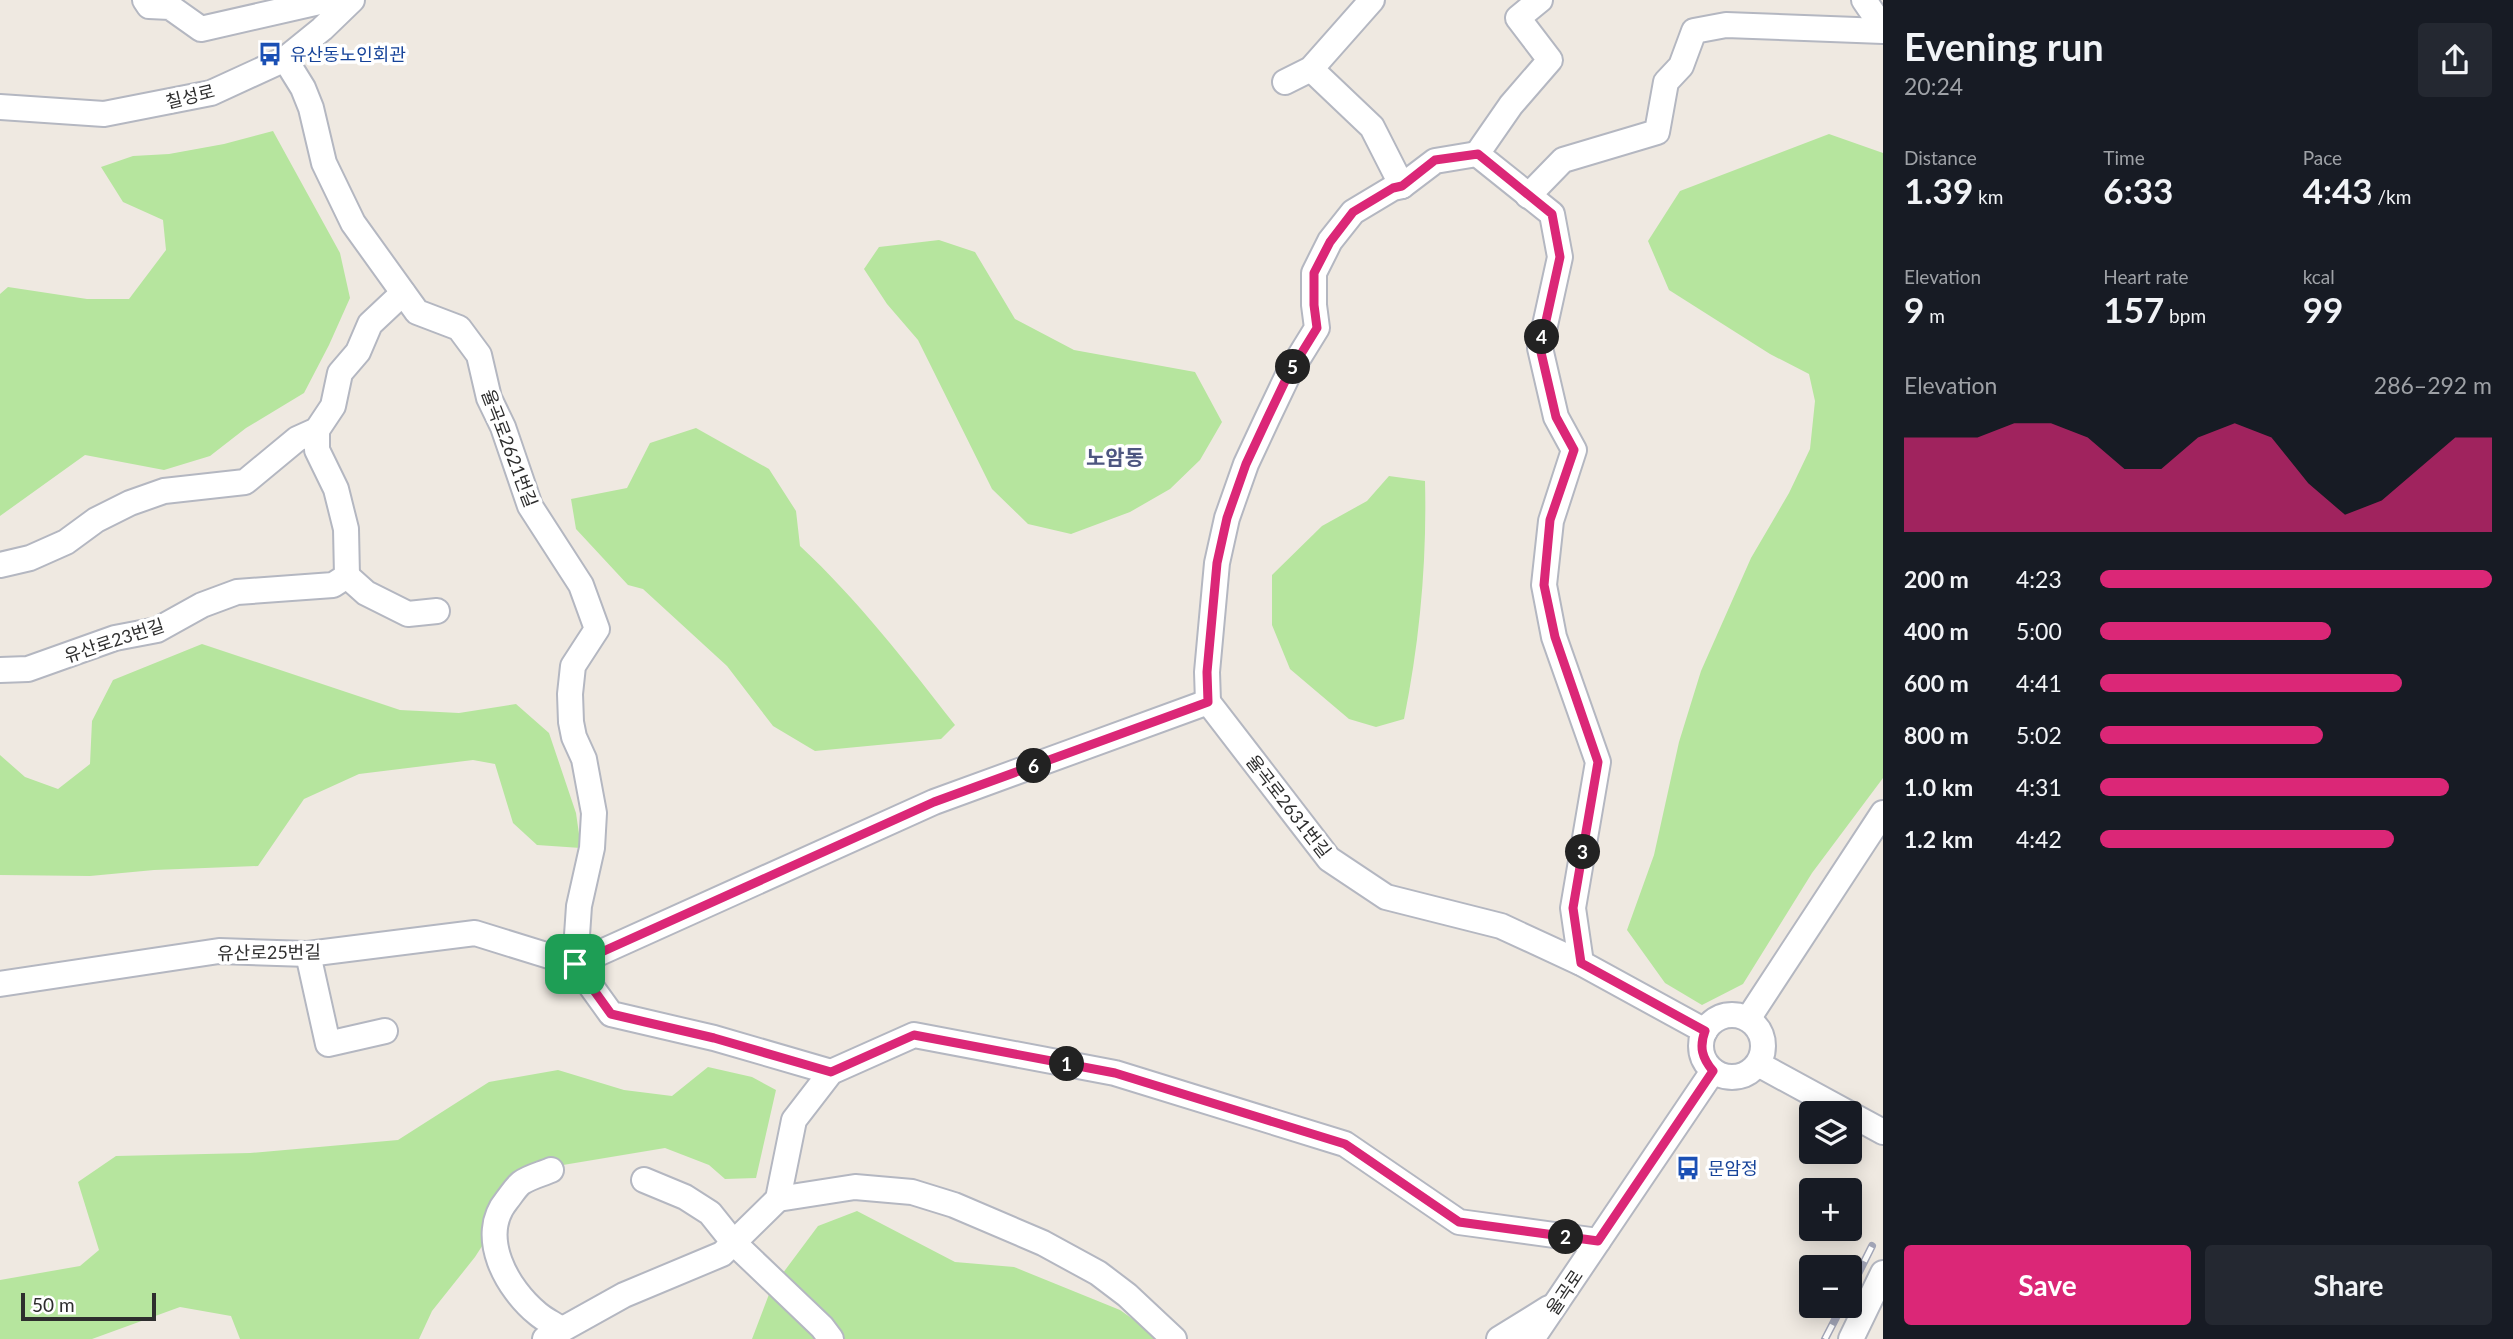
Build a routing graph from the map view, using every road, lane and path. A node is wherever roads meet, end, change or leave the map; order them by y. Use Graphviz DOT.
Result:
graph roads {
  1 [pos="145,0"];
  2 [pos="328,0"];
  3 [pos="352,0"];
  4 [pos="1372,0"];
  5 [pos="1540,0"];
  6 [pos="1864,0"];
  7 [pos="1883,30"];
  8 [pos="285,59"];
  9 [pos="1311,69"];
  10 [pos="1285,82"];
  11 [pos="0,107"];
  12 [pos="1478,154"];
  13 [pos="1402,186"];
  14 [pos="1528,196"];
  15 [pos="403,293"];
  16 [pos="317,430"];
  17 [pos="0,565"];
  18 [pos="347,576"];
  19 [pos="437,611"];
  20 [pos="0,670"];
  21 [pos="1208,702"];
  22 [pos="1883,813"];
  23 [pos="308,954"];
  24 [pos="1581,963"];
  25 [pos="575,964"];
  26 [pos="0,984"];
  27 [pos="1748,1019"];
  28 [pos="385,1031"];
  29 [pos="1705,1031"];
  30 [pos="1758,1063"];
  31 [pos="1713,1071"];
  32 [pos="831,1072"];
  33 [pos="1826,1101"];
  34 [pos="1862,1121"];
  35 [pos="1883,1132"];
  36 [pos="551,1170"];
  37 [pos="644,1180"];
  38 [pos="778,1199"];
  39 [pos="1598,1241"];
  40 [pos="734,1243"];
  41 [pos="1883,1273"];
  42 [pos="1555,1305"];
  43 [pos="553,1334"];
  44 [pos="831,1339"];
  45 [pos="1174,1339"];
  46 [pos="1499,1339"];
  47 [pos="1532,1339"];
  48 [pos="1850,1339"];
  1 -- 2 [label="street"];
  3 -- 8 [label="street, 칠성로"];
  4 -- 9 [label="street"];
  5 -- 12 [label="street"];
  6 -- 7 [label="street"];
  7 -- 14 [label="street"];
  8 -- 11 [label="street, 칠성로"];
  8 -- 15 [label="street, 율곡로2621번길"];
  9 -- 10 [label="street"];
  9 -- 13 [label="street"];
  12 -- 13 [label="street"];
  12 -- 14 [label="street"];
  13 -- 21 [label="street"];
  14 -- 24 [label="street"];
  15 -- 16 [label="street"];
  15 -- 25 [label="street, 율곡로2621번길"];
  16 -- 17 [label="street"];
  16 -- 18 [label="street"];
  18 -- 19 [label="street"];
  18 -- 20 [label="street, 유산로23번길"];
  21 -- 24 [label="street, 율곡로2631번길"];
  21 -- 25 [label="street"];
  22 -- 27 [label="street"];
  23 -- 25 [label="street, 유산로25번길"];
  23 -- 26 [label="street, 유산로25번길"];
  23 -- 28 [label="street"];
  24 -- 29 [label="street, 율곡로2631번길"];
  25 -- 32 [label="street"];
  27 -- 29 [label="street"];
  27 -- 30 [label="street"];
  29 -- 31 [label="street"];
  30 -- 31 [label="street"];
  30 -- 33 [label="street"];
  31 -- 39 [label="street, 율곡로"];
  32 -- 38 [label="street"];
  32 -- 39 [label="street"];
  34 -- 35 [label="street"];
  36 -- 43 [label="street"];
  37 -- 40 [label="street"];
  38 -- 40 [label="street"];
  38 -- 45 [label="street"];
  39 -- 42 [label="street, 율곡로"];
  40 -- 43 [label="street"];
  40 -- 44 [label="street"];
  41 -- 48 [label="street"];
  42 -- 46 [label="street"];
  42 -- 47 [label="street, 율곡로"];
}
